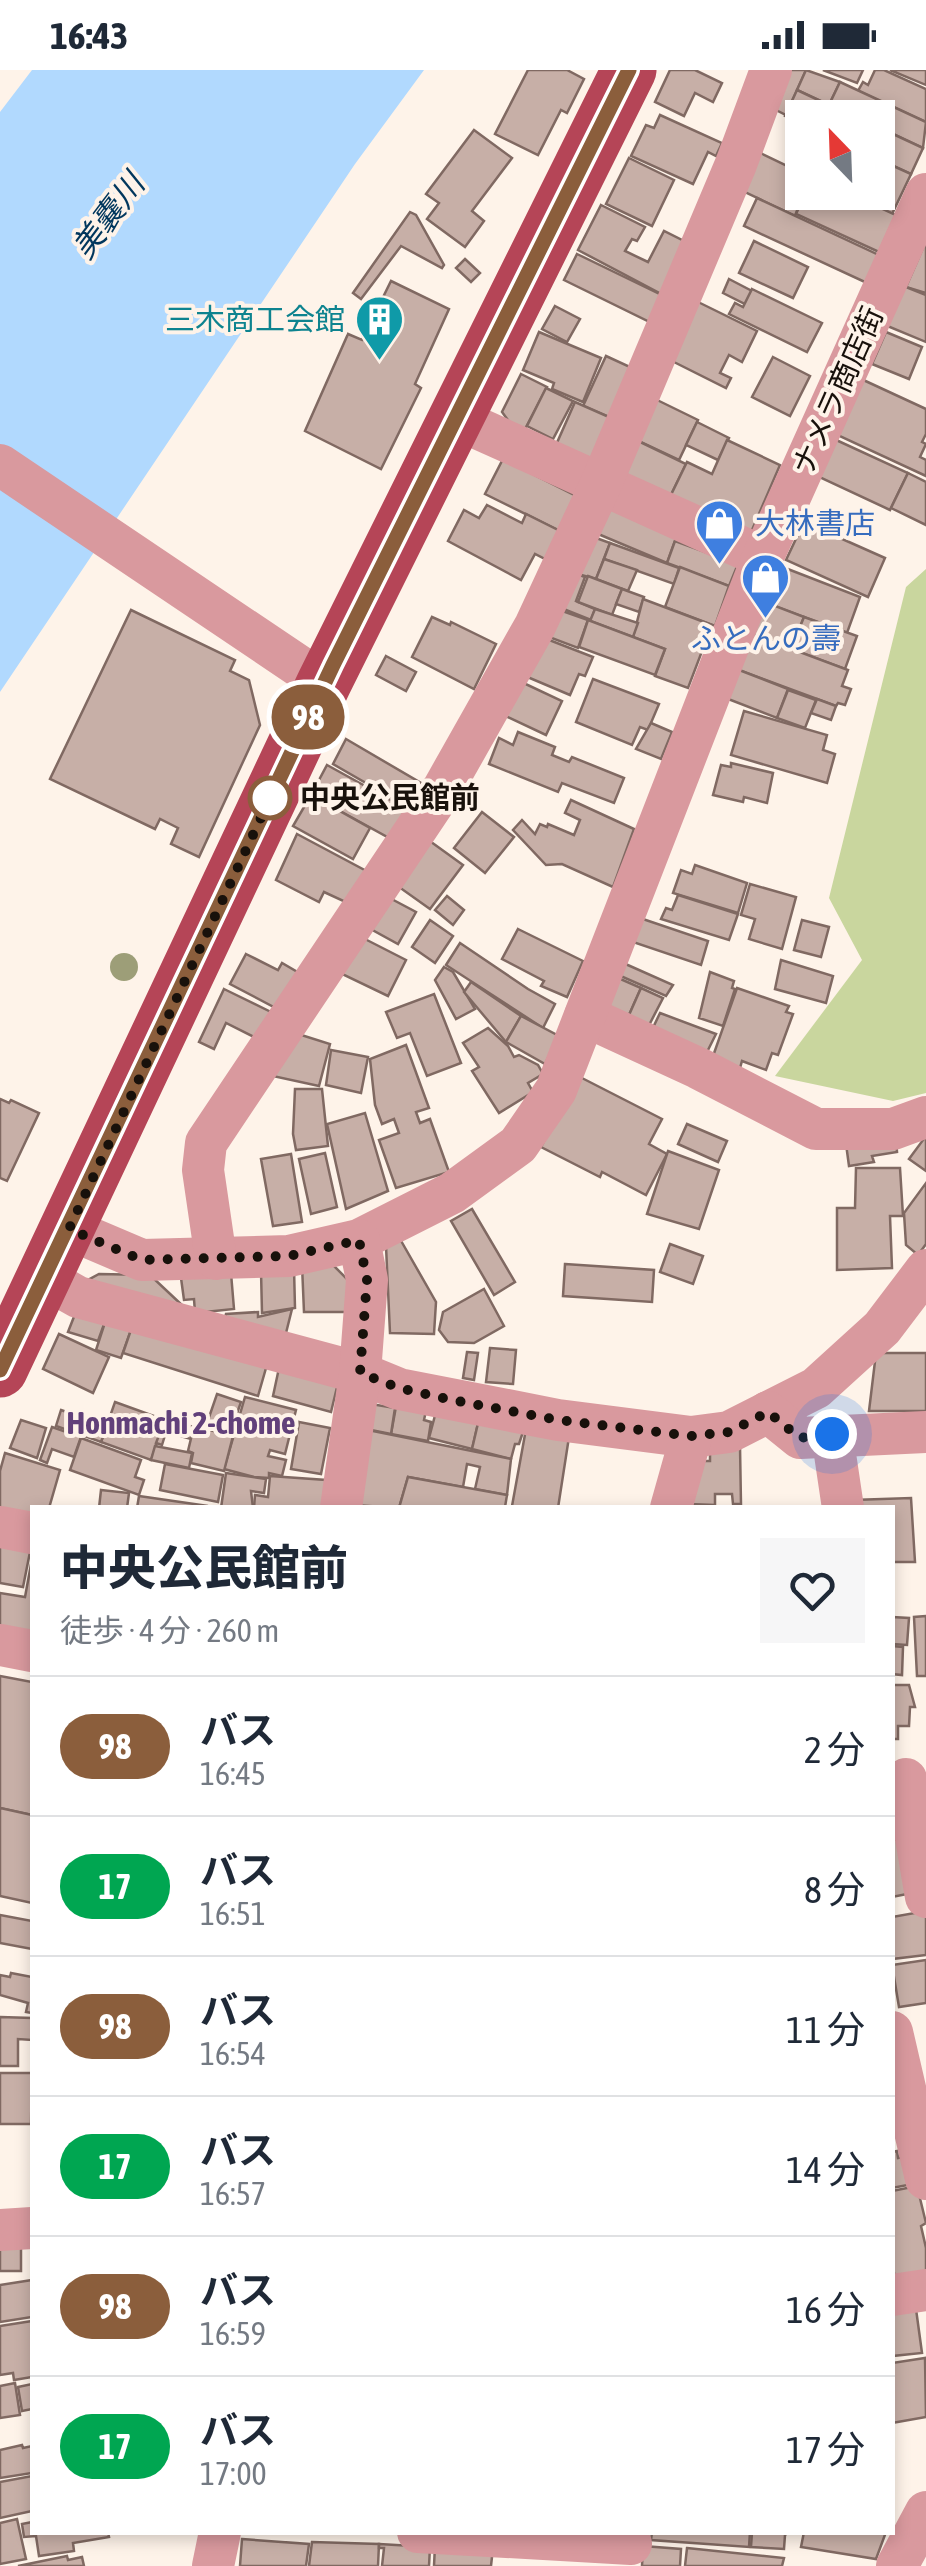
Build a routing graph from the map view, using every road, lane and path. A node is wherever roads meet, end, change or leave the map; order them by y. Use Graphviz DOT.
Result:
graph roads {
  1 [pos="629,70"];
  2 [pos="771,70"];
  3 [pos="926,197"];
  4 [pos="455,418"];
  5 [pos="0,465"];
  6 [pos="600,484"];
  7 [pos="763,557"];
  8 [pos="324,683"];
  9 [pos="584,1016"];
  10 [pos="926,1118"];
  11 [pos="69,1229"];
  12 [pos="359,1240"];
  13 [pos="216,1260"];
  14 [pos="926,1270"];
  15 [pos="46,1279"];
  16 [pos="0,1370"];
  17 [pos="360,1373"];
  18 [pos="768,1412"];
  19 [pos="926,1432"];
  20 [pos="832,1434"];
  21 [pos="691,1436"];
  22 [pos="341,1505"];
  23 [pos="672,1505"];
  24 [pos="843,1505"];
  25 [pos="0,1527"];
  26 [pos="30,1533"];
  27 [pos="0,1645"];
  28 [pos="30,1651"];
  29 [pos="908,1779"];
  30 [pos="926,1898"];
  31 [pos="895,1907"];
  32 [pos="926,2026"];
  33 [pos="895,2034"];
  34 [pos="895,2043"];
  35 [pos="926,2178"];
  36 [pos="30,2228"];
  37 [pos="0,2230"];
  38 [pos="926,2290"];
  39 [pos="895,2295"];
  40 [pos="926,2512"];
  41 [pos="219,2535"];
  42 [pos="460,2535"];
  43 [pos="630,2547"];
  44 [pos="213,2566"];
  45 [pos="897,2566"];
  1 -- 4 [label="main road"];
  2 -- 6 [label="street"];
  3 -- 7 [label="street, ナメラ商店街"];
  4 -- 6 [label="street"];
  4 -- 8 [label="main road"];
  5 -- 8 [label="street"];
  6 -- 7 [label="street"];
  6 -- 13 [label="street"];
  7 -- 9 [label="street, ナメラ商店街"];
  8 -- 11 [label="main road"];
  9 -- 10 [label="street"];
  9 -- 12 [label="street, ナメラ商店街"];
  11 -- 13 [label="street, ナメラ商店街"];
  11 -- 15 [label="main road"];
  12 -- 13 [label="street, ナメラ商店街"];
  12 -- 17 [label="street"];
  14 -- 18 [label="street"];
  15 -- 16 [label="main road"];
  15 -- 17 [label="street"];
  17 -- 21 [label="street"];
  17 -- 22 [label="street"];
  18 -- 20 [label="street"];
  18 -- 21 [label="street"];
  19 -- 20 [label="street"];
  20 -- 24 [label="street"];
  21 -- 23 [label="street"];
  25 -- 26 [label="street"];
  27 -- 28 [label="street"];
  29 -- 30 [label="street"];
  30 -- 31 [label="street"];
  32 -- 33 [label="street"];
  34 -- 35 [label="street"];
  36 -- 37 [label="street"];
  38 -- 39 [label="street"];
  40 -- 45 [label="street"];
  41 -- 44 [label="street"];
  42 -- 43 [label="street"];
}
